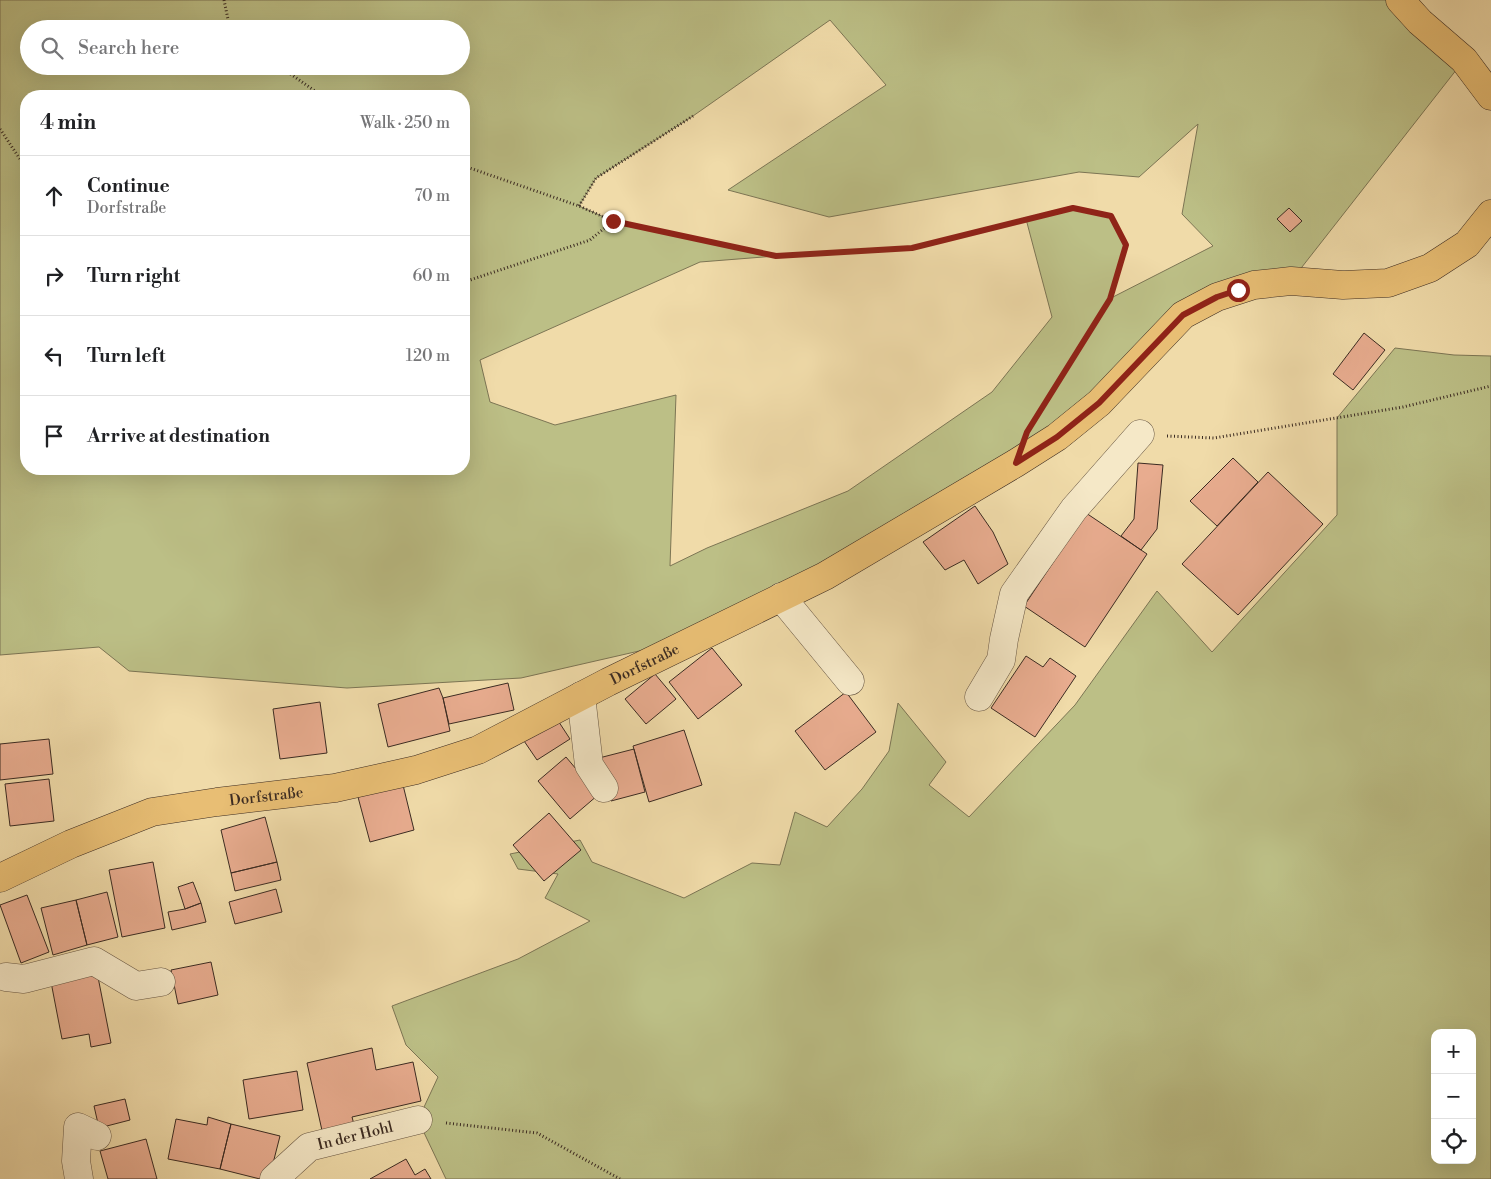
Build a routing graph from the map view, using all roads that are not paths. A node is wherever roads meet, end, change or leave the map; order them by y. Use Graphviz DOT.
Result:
graph roads {
  1 [pos="1400,0"];
  2 [pos="1491,96"];
  3 [pos="1491,214"];
  4 [pos="1140,434"];
  5 [pos="781,597"];
  6 [pos="850,681"];
  7 [pos="581,696"];
  8 [pos="979,697"];
  9 [pos="604,788"];
  10 [pos="1,874"];
  11 [pos="2,974"];
  12 [pos="161,982"];
  13 [pos="418,1120"];
  14 [pos="97,1136"];
  15 [pos="79,1179"];
  16 [pos="274,1179"];
  1 -- 2 [label="main road"];
  3 -- 5 [label="main road, Dorfstraße"];
  4 -- 8 [label="street"];
  5 -- 6 [label="street"];
  5 -- 7 [label="main road, Dorfstraße"];
  7 -- 9 [label="street"];
  7 -- 10 [label="main road, Dorfstraße"];
  11 -- 12 [label="street"];
  13 -- 16 [label="street, In der Hohl"];
  14 -- 15 [label="street"];
}
